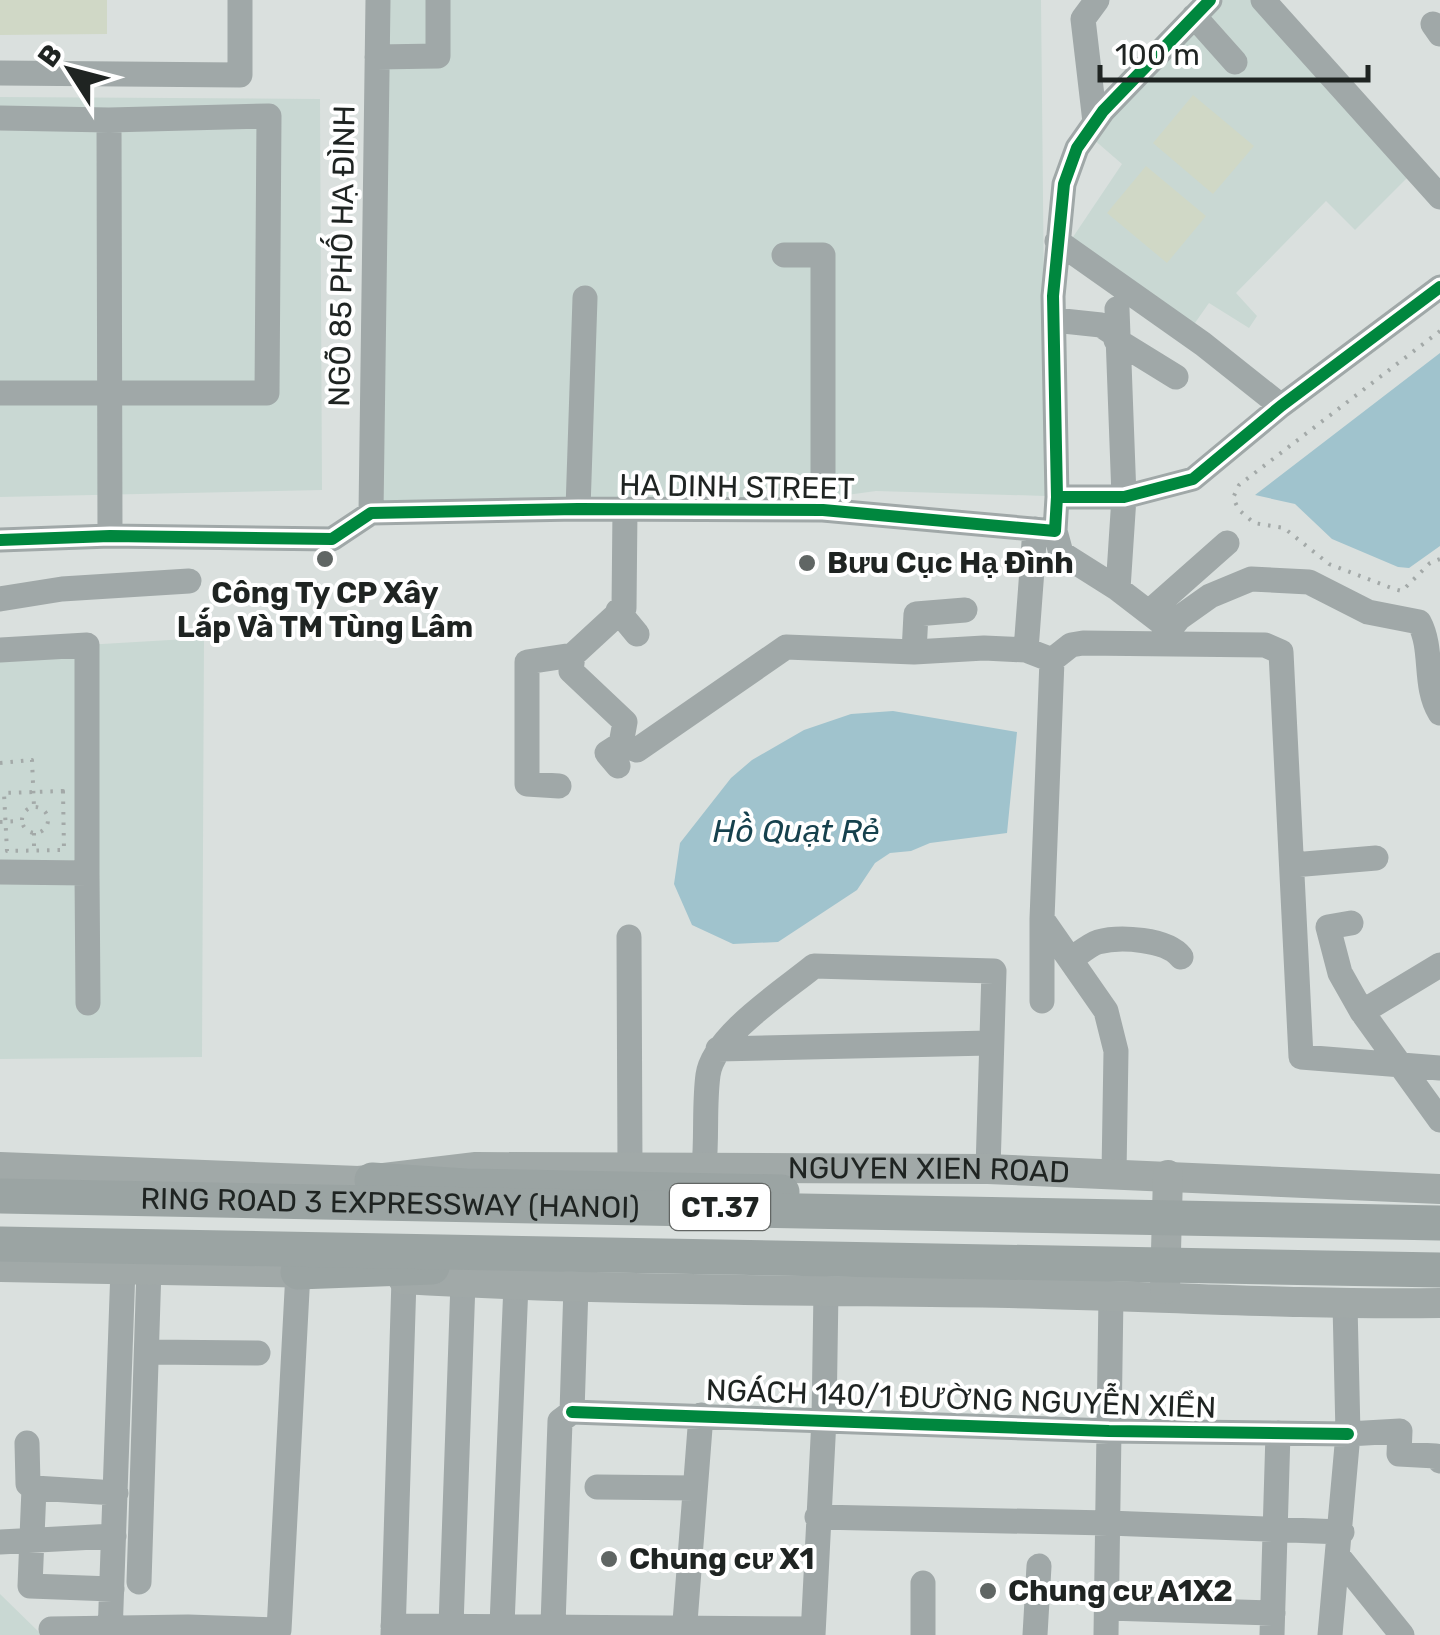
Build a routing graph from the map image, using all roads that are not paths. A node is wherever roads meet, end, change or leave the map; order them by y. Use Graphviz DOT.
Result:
graph roads {
  1 [pos="240,0"];
  2 [pos="378,0"];
  3 [pos="438,0"];
  4 [pos="1097,0"];
  5 [pos="1262,0"];
  6 [pos="1202,8"];
  7 [pos="377,56"];
  8 [pos="1235,62"];
  9 [pos="0,73"];
  10 [pos="0,118"];
  11 [pos="110,120"];
  12 [pos="1095,122"];
  13 [pos="1440,196"];
  14 [pos="1057,241"];
  15 [pos="784,255"];
  16 [pos="1440,287"];
  17 [pos="584,298"];
  18 [pos="1117,309"];
  19 [pos="1054,320"];
  20 [pos="1116,338"];
  21 [pos="1176,377"];
  22 [pos="0,393"];
  23 [pos="108,395"];
  24 [pos="1281,406"];
  25 [pos="1057,497"];
  26 [pos="1124,497"];
  27 [pos="578,509"];
  28 [pos="626,509"];
  29 [pos="823,510"];
  30 [pos="371,513"];
  31 [pos="1045,530"];
  32 [pos="110,536"];
  33 [pos="0,540"];
  34 [pos="1227,543"];
  35 [pos="189,581"];
  36 [pos="1118,589"];
  37 [pos="0,599"];
  38 [pos="618,610"];
  39 [pos="965,610"];
  40 [pos="1149,612"];
  41 [pos="636,634"];
  42 [pos="1173,638"];
  43 [pos="0,650"];
  44 [pos="1026,650"];
  45 [pos="914,652"];
  46 [pos="574,655"];
  47 [pos="1052,660"];
  48 [pos="1440,713"];
  49 [pos="559,786"];
  50 [pos="1376,858"];
  51 [pos="1293,865"];
  52 [pos="0,872"];
  53 [pos="86,873"];
  54 [pos="1042,919"];
  55 [pos="1296,929"];
  56 [pos="629,937"];
  57 [pos="1182,957"];
  58 [pos="1071,960"];
  59 [pos="1440,965"];
  60 [pos="1042,1000"];
  61 [pos="88,1003"];
  62 [pos="1362,1012"];
  63 [pos="990,1043"];
  64 [pos="718,1049"];
  65 [pos="1404,1068"];
  66 [pos="1440,1068"];
  67 [pos="1440,1120"];
  68 [pos="0,1167"];
  69 [pos="630,1168"];
  70 [pos="704,1168"];
  71 [pos="988,1169"];
  72 [pos="1114,1173"];
  73 [pos="1168,1175"];
  74 [pos="372,1180"];
  75 [pos="1440,1188"];
  76 [pos="0,1196"];
  77 [pos="1440,1221"];
  78 [pos="0,1246"];
  79 [pos="0,1267"];
  80 [pos="136,1268"];
  81 [pos="298,1272"];
  82 [pos="1440,1274"];
  83 [pos="404,1278"];
  84 [pos="463,1282"];
  85 [pos="820,1282"];
  86 [pos="516,1284"];
  87 [pos="1165,1284"];
  88 [pos="576,1286"];
  89 [pos="1112,1295"];
  90 [pos="1440,1303"];
  91 [pos="1345,1304"];
  92 [pos="149,1352"];
  93 [pos="258,1353"];
  94 [pos="572,1412"];
  95 [pos="700,1415"];
  96 [pos="824,1419"];
  97 [pos="1109,1431"];
  98 [pos="1278,1433"];
  99 [pos="1348,1434"];
  100 [pos="26,1443"];
  101 [pos="1440,1461"];
  102 [pos="597,1487"];
  103 [pos="34,1488"];
  104 [pos="695,1488"];
  105 [pos="116,1493"];
  106 [pos="817,1518"];
  107 [pos="1108,1523"];
  108 [pos="1275,1529"];
  109 [pos="114,1536"];
  110 [pos="31,1540"];
  111 [pos="0,1542"];
  112 [pos="1340,1544"];
  113 [pos="1039,1566"];
  114 [pos="139,1582"];
  115 [pos="923,1584"];
  116 [pos="112,1588"];
  117 [pos="1107,1608"];
  118 [pos="1272,1624"];
  119 [pos="553,1625"];
  120 [pos="502,1626"];
  121 [pos="464,1629"];
  122 [pos="50,1630"];
  123 [pos="393,1630"];
  124 [pos="110,1631"];
  125 [pos="164,1631"];
  126 [pos="264,1631"];
  127 [pos="684,1631"];
  128 [pos="813,1632"];
  129 [pos="923,1635"];
  130 [pos="1035,1635"];
  131 [pos="1106,1635"];
  132 [pos="1330,1635"];
  133 [pos="1402,1635"];
  1 -- 9 [label="street"];
  2 -- 7 [label="street, NGÕ 85 PHỐ HẠ ĐÌNH"];
  3 -- 7 [label="street"];
  4 -- 12 [label="street"];
  5 -- 13 [label="street"];
  6 -- 8 [label="street"];
  6 -- 12 [label="street"];
  7 -- 30 [label="street, NGÕ 85 PHỐ HẠ ĐÌNH"];
  10 -- 11 [label="street"];
  11 -- 23 [label="street"];
  11 -- 23 [label="street"];
  12 -- 14 [label="street"];
  14 -- 19 [label="street"];
  14 -- 24 [label="street"];
  15 -- 29 [label="street"];
  16 -- 24 [label="street"];
  17 -- 27 [label="street"];
  18 -- 20 [label="street"];
  19 -- 20 [label="street"];
  19 -- 25 [label="street"];
  20 -- 21 [label="street"];
  20 -- 26 [label="street"];
  22 -- 23 [label="street"];
  23 -- 32 [label="street"];
  24 -- 26 [label="street"];
  25 -- 26 [label="street"];
  25 -- 31 [label="street"];
  26 -- 36 [label="street"];
  27 -- 28 [label="street, HA DINH STREET"];
  27 -- 30 [label="street, HA DINH STREET"];
  28 -- 29 [label="street, HA DINH STREET"];
  28 -- 38 [label="street"];
  29 -- 31 [label="street, HA DINH STREET"];
  30 -- 32 [label="street"];
  31 -- 36 [label="street"];
  31 -- 44 [label="street"];
  32 -- 33 [label="street"];
  34 -- 40 [label="street"];
  35 -- 37 [label="street"];
  36 -- 40 [label="street"];
  38 -- 41 [label="street"];
  38 -- 46 [label="street"];
  39 -- 45 [label="street"];
  40 -- 42 [label="street"];
  42 -- 47 [label="street"];
  42 -- 48 [label="street"];
  42 -- 51 [label="street"];
  43 -- 53 [label="street"];
  44 -- 45 [label="street"];
  44 -- 47 [label="street"];
  45 -- 46 [label="street"];
  46 -- 49 [label="street"];
  47 -- 54 [label="street"];
  50 -- 51 [label="street"];
  51 -- 55 [label="street"];
  52 -- 53 [label="street"];
  53 -- 61 [label="street"];
  54 -- 58 [label="street"];
  54 -- 60 [label="street"];
  55 -- 62 [label="street"];
  55 -- 65 [label="street"];
  56 -- 69 [label="street"];
  57 -- 58 [label="street"];
  58 -- 72 [label="street"];
  59 -- 62 [label="street"];
  62 -- 65 [label="street"];
  63 -- 64 [label="street"];
  63 -- 64 [label="street"];
  63 -- 71 [label="street"];
  64 -- 70 [label="street"];
  65 -- 66 [label="street"];
  65 -- 67 [label="street"];
  68 -- 74 [label="main road, NGUYEN XIEN ROAD"];
  69 -- 70 [label="main road, NGUYEN XIEN ROAD"];
  69 -- 74 [label="main road, NGUYEN XIEN ROAD"];
  70 -- 71 [label="main road, NGUYEN XIEN ROAD"];
  71 -- 72 [label="main road, NGUYEN XIEN ROAD"];
  72 -- 73 [label="main road, NGUYEN XIEN ROAD"];
  73 -- 75 [label="main road, NGUYEN XIEN ROAD"];
  73 -- 87 [label="main road"];
  74 -- 77 [label="highway, bridge"];
  76 -- 77 [label="highway, RING ROAD 3 EXPRESSWAY (HANOI) / CT.37, bridge"];
  78 -- 82 [label="highway, RING ROAD 3 EXPRESSWAY (HANOI) / CT.37, bridge"];
  78 -- 87 [label="main road"];
  79 -- 80 [label="main road"];
  80 -- 81 [label="main road"];
  80 -- 92 [label="street"];
  80 -- 105 [label="street"];
  81 -- 83 [label="main road"];
  81 -- 85 [label="highway"];
  81 -- 126 [label="street"];
  82 -- 85 [label="highway, bridge"];
  82 -- 87 [label="main road"];
  83 -- 84 [label="main road"];
  83 -- 123 [label="street"];
  84 -- 86 [label="main road"];
  84 -- 121 [label="street"];
  85 -- 88 [label="main road"];
  85 -- 89 [label="main road"];
  85 -- 96 [label="street"];
  86 -- 88 [label="main road"];
  86 -- 120 [label="street"];
  87 -- 89 [label="main road"];
  87 -- 91 [label="main road"];
  88 -- 94 [label="street"];
  89 -- 97 [label="street"];
  90 -- 91 [label="main road"];
  91 -- 99 [label="street"];
  92 -- 93 [label="street"];
  92 -- 114 [label="street"];
  94 -- 95 [label="street, NGÁCH 140/1 ĐƯỜNG NGUYỄN XIỂN"];
  94 -- 119 [label="street"];
  95 -- 96 [label="street, NGÁCH 140/1 ĐƯỜNG NGUYỄN XIỂN"];
  95 -- 104 [label="street"];
  96 -- 97 [label="street, NGÁCH 140/1 ĐƯỜNG NGUYỄN XIỂN"];
  96 -- 106 [label="street"];
  97 -- 98 [label="street, NGÁCH 140/1 ĐƯỜNG NGUYỄN XIỂN"];
  97 -- 107 [label="street"];
  98 -- 99 [label="street, NGÁCH 140/1 ĐƯỜNG NGUYỄN XIỂN"];
  98 -- 108 [label="street"];
  99 -- 101 [label="street, NGÁCH 140/1 ĐƯỜNG NGUYỄN XIỂN"];
  99 -- 112 [label="street"];
  100 -- 103 [label="street"];
  102 -- 104 [label="street"];
  103 -- 105 [label="street"];
  103 -- 110 [label="street"];
  104 -- 127 [label="street"];
  105 -- 109 [label="street"];
  106 -- 107 [label="street"];
  106 -- 128 [label="street"];
  107 -- 108 [label="street"];
  107 -- 117 [label="street"];
  108 -- 112 [label="street"];
  108 -- 118 [label="street"];
  109 -- 110 [label="street"];
  109 -- 116 [label="street"];
  110 -- 111 [label="street"];
  110 -- 116 [label="street"];
  112 -- 132 [label="street"];
  112 -- 133 [label="street"];
  113 -- 130 [label="street"];
  115 -- 129 [label="street"];
  116 -- 124 [label="street"];
  117 -- 118 [label="street"];
  117 -- 131 [label="street"];
  119 -- 120 [label="street"];
  119 -- 127 [label="street"];
  120 -- 121 [label="street"];
  121 -- 123 [label="street"];
  122 -- 124 [label="street"];
  124 -- 125 [label="street"];
  125 -- 126 [label="street"];
  127 -- 128 [label="street"];
}
